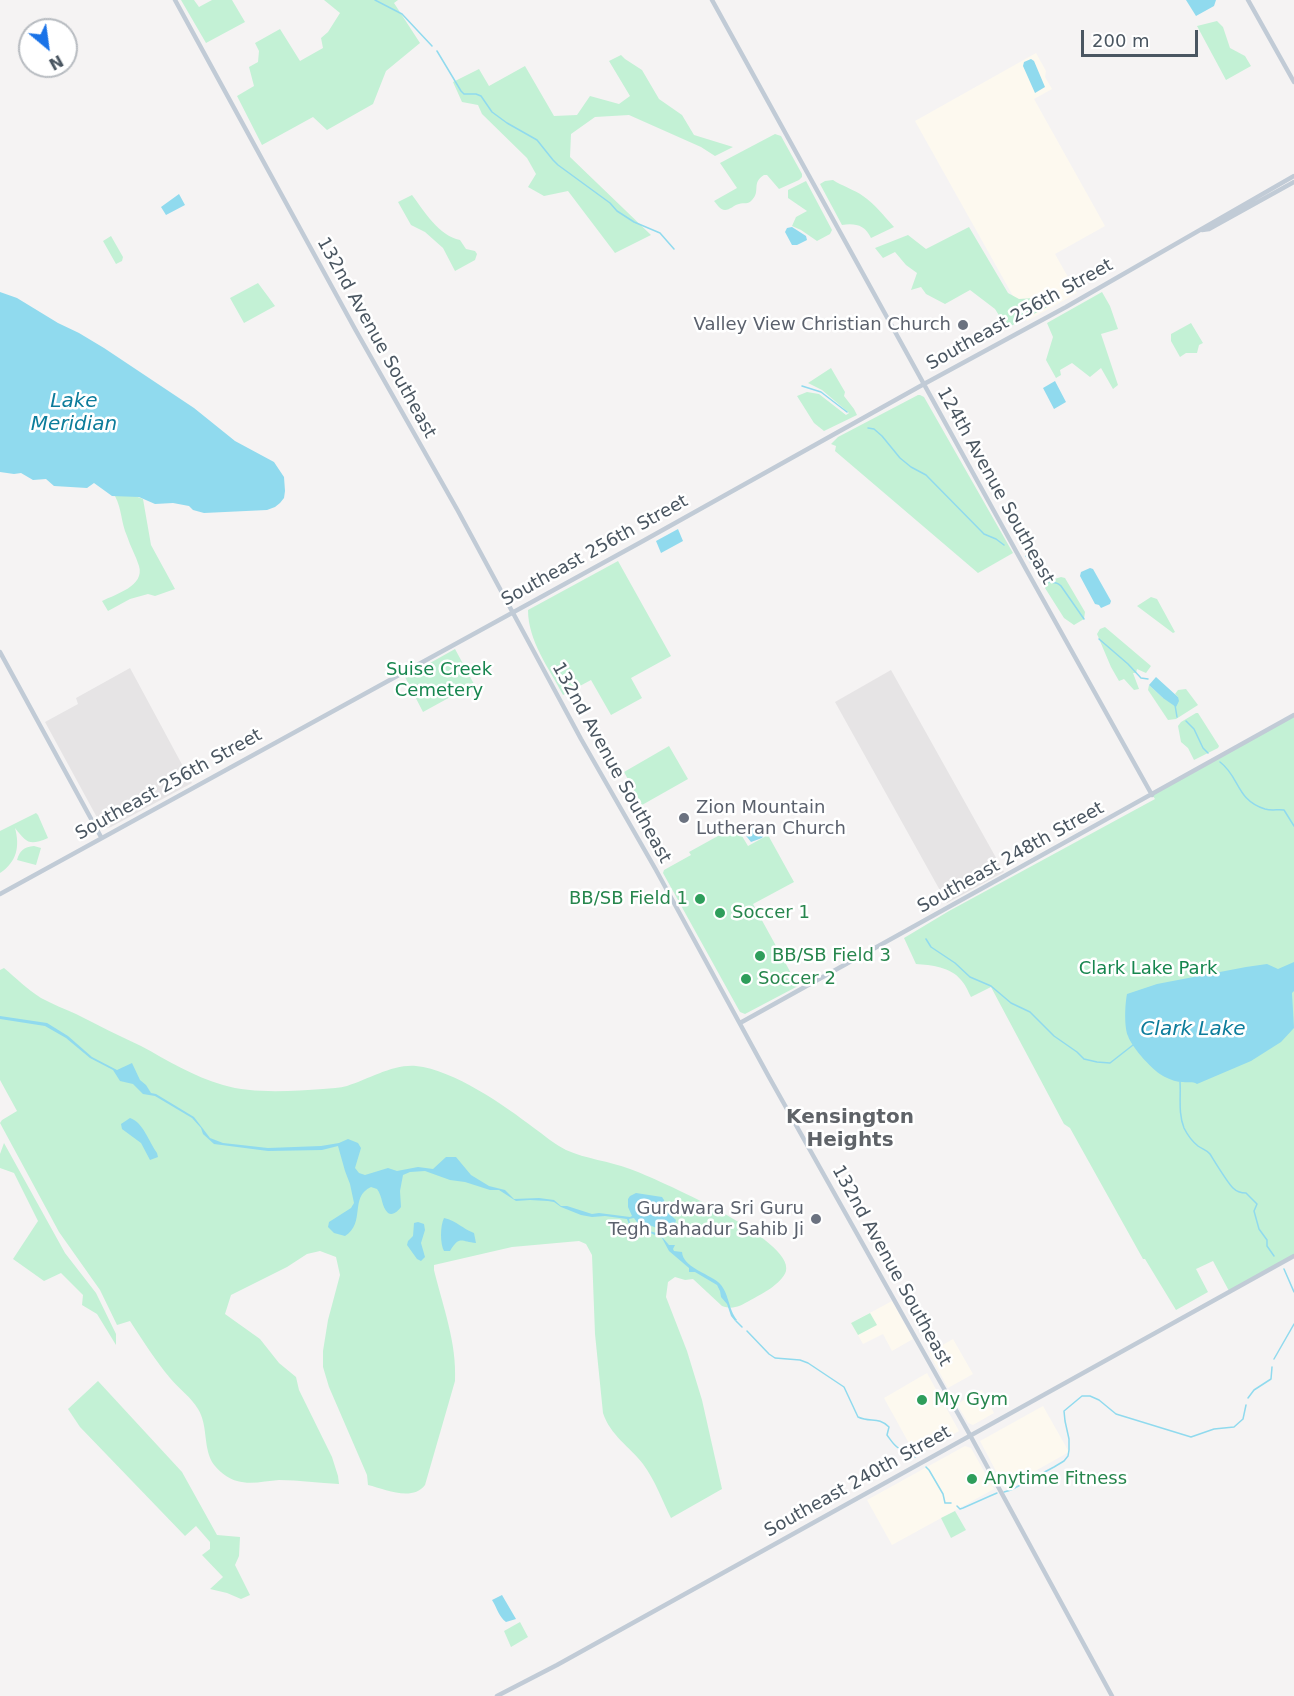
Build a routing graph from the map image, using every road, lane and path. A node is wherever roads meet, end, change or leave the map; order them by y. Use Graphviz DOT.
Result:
graph roads {
  1 [pos="175,0"];
  2 [pos="712,0"];
  3 [pos="1248,0"];
  4 [pos="1294,82"];
  5 [pos="1294,176"];
  6 [pos="1294,182"];
  7 [pos="1202,230"];
  8 [pos="924,384"];
  9 [pos="512,613"];
  10 [pos="0,652"];
  11 [pos="1294,716"];
  12 [pos="1152,795"];
  13 [pos="101,837"];
  14 [pos="0,894"];
  15 [pos="740,1023"];
  16 [pos="1294,1256"];
  17 [pos="970,1435"];
  18 [pos="497,1696"];
  19 [pos="1112,1696"];
  1 -- 9 [label="main road, 132nd Avenue Southeast"];
  2 -- 8 [label="main road, 124th Avenue Southeast"];
  3 -- 4 [label="main road"];
  5 -- 7 [label="main road, Southeast 256th Street"];
  6 -- 7 [label="main road, Southeast 256th Street"];
  7 -- 8 [label="main road, Southeast 256th Street"];
  8 -- 9 [label="main road, Southeast 256th Street"];
  8 -- 12 [label="main road, 124th Avenue Southeast"];
  9 -- 13 [label="main road, Southeast 256th Street"];
  9 -- 15 [label="main road, 132nd Avenue Southeast"];
  10 -- 13 [label="main road"];
  11 -- 12 [label="main road, Southeast 248th Street"];
  12 -- 15 [label="main road, Southeast 248th Street"];
  13 -- 14 [label="main road, Southeast 256th Street"];
  15 -- 17 [label="main road, 132nd Avenue Southeast"];
  16 -- 17 [label="main road, Southeast 240th Street"];
  17 -- 18 [label="main road, Southeast 240th Street"];
  17 -- 19 [label="main road, 132nd Avenue Southeast"];
}
